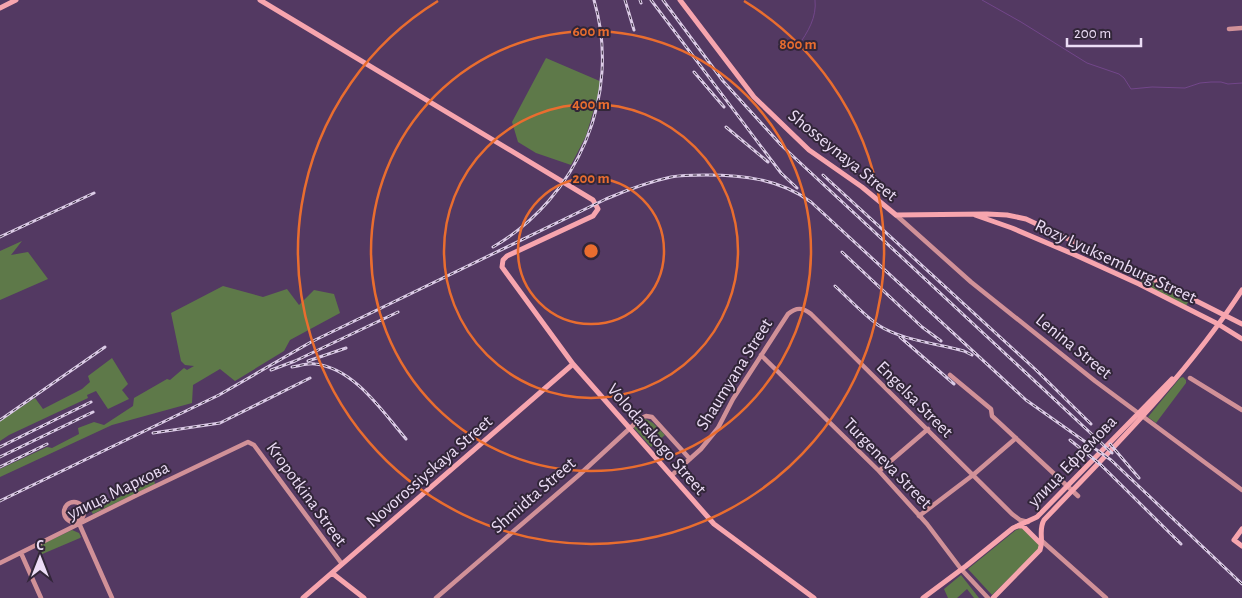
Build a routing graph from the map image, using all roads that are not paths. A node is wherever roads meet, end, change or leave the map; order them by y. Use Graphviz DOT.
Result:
graph roads {
  1 [pos="16,0"];
  2 [pos="260,0"];
  3 [pos="680,0"];
  4 [pos="0,8"];
  5 [pos="1242,28"];
  6 [pos="1228,29"];
  7 [pos="975,215"];
  8 [pos="896,216"];
  9 [pos="1242,290"];
  10 [pos="796,309"];
  11 [pos="1225,315"];
  12 [pos="1218,324"];
  13 [pos="1242,324"];
  14 [pos="1242,339"];
  15 [pos="761,355"];
  16 [pos="573,364"];
  17 [pos="950,375"];
  18 [pos="1190,378"];
  19 [pos="1242,410"];
  20 [pos="649,416"];
  21 [pos="631,427"];
  22 [pos="928,429"];
  23 [pos="1016,438"];
  24 [pos="248,442"];
  25 [pos="690,460"];
  26 [pos="879,471"];
  27 [pos="672,475"];
  28 [pos="972,476"];
  29 [pos="1242,490"];
  30 [pos="1078,496"];
  31 [pos="1012,514"];
  32 [pos="1044,515"];
  33 [pos="920,516"];
  34 [pos="1029,522"];
  35 [pos="78,523"];
  36 [pos="1014,528"];
  37 [pos="1242,529"];
  38 [pos="1041,546"];
  39 [pos="1242,546"];
  40 [pos="21,553"];
  41 [pos="0,563"];
  42 [pos="342,564"];
  43 [pos="961,569"];
  44 [pos="332,573"];
  45 [pos="1102,597"];
  46 [pos="41,598"];
  47 [pos="112,598"];
  48 [pos="303,598"];
  49 [pos="364,598"];
  50 [pos="436,598"];
  51 [pos="814,598"];
  52 [pos="923,598"];
  53 [pos="988,598"];
  54 [pos="993,598"];
  1 -- 4 [label="main road"];
  2 -- 16 [label="main road, Volodarskogo Street"];
  3 -- 8 [label="main road, Shosseynaya Street"];
  5 -- 6 [label="street"];
  7 -- 8 [label="main road, Rozy Lyuksemburg Street"];
  7 -- 11 [label="main road, Rozy Lyuksemburg Street"];
  7 -- 12 [label="main road, Rozy Lyuksemburg Street"];
  8 -- 29 [label="street, Lenina Street"];
  9 -- 11 [label="main road, улица Ефремова"];
  10 -- 15 [label="street, Shaumyana Street"];
  10 -- 22 [label="street, Engelsa Street"];
  11 -- 12 [label="main road, улица Ефремова"];
  11 -- 13 [label="main road, Rozy Lyuksemburg Street"];
  12 -- 14 [label="main road, Rozy Lyuksemburg Street"];
  12 -- 32 [label="main road, улица Ефремова"];
  15 -- 25 [label="street, Shaumyana Street"];
  15 -- 26 [label="street, Turgeneva Street"];
  16 -- 21 [label="main road, Volodarskogo Street"];
  16 -- 42 [label="main road, Novorossiyskaya Street"];
  17 -- 23 [label="street"];
  18 -- 19 [label="street"];
  20 -- 21 [label="street, Shmidta Street"];
  20 -- 25 [label="street, Volodarskogo Street"];
  21 -- 27 [label="main road, Volodarskogo Street"];
  21 -- 50 [label="street, Shmidta Street"];
  22 -- 26 [label="street"];
  22 -- 28 [label="street, Engelsa Street"];
  23 -- 28 [label="street"];
  23 -- 30 [label="street"];
  24 -- 35 [label="street, улица Маркова"];
  24 -- 42 [label="street, Kropotkina Street"];
  25 -- 27 [label="street, Shaumyana Street"];
  26 -- 33 [label="street, Turgeneva Street"];
  27 -- 51 [label="main road, Volodarskogo Street"];
  28 -- 31 [label="street, Engelsa Street"];
  28 -- 33 [label="street"];
  31 -- 34 [label="street, Engelsa Street"];
  31 -- 36 [label="street"];
  32 -- 34 [label="main road, улица Ефремова"];
  32 -- 38 [label="main road, улица Ефремова"];
  33 -- 43 [label="street, Turgeneva Street"];
  34 -- 36 [label="main road, улица Ефремова"];
  35 -- 35 [label="street"];
  35 -- 40 [label="street, улица Маркова"];
  35 -- 47 [label="street"];
  36 -- 38 [label="main road"];
  36 -- 43 [label="main road, улица Ефремова"];
  37 -- 39 [label="main road"];
  38 -- 45 [label="street"];
  38 -- 54 [label="main road"];
  40 -- 41 [label="street, улица Маркова"];
  40 -- 46 [label="street"];
  42 -- 44 [label="main road, Novorossiyskaya Street"];
  43 -- 52 [label="main road, улица Ефремова"];
  43 -- 53 [label="street, Turgeneva Street"];
  44 -- 48 [label="main road, Novorossiyskaya Street"];
  44 -- 49 [label="main road, Kropotkina Street"];
}
